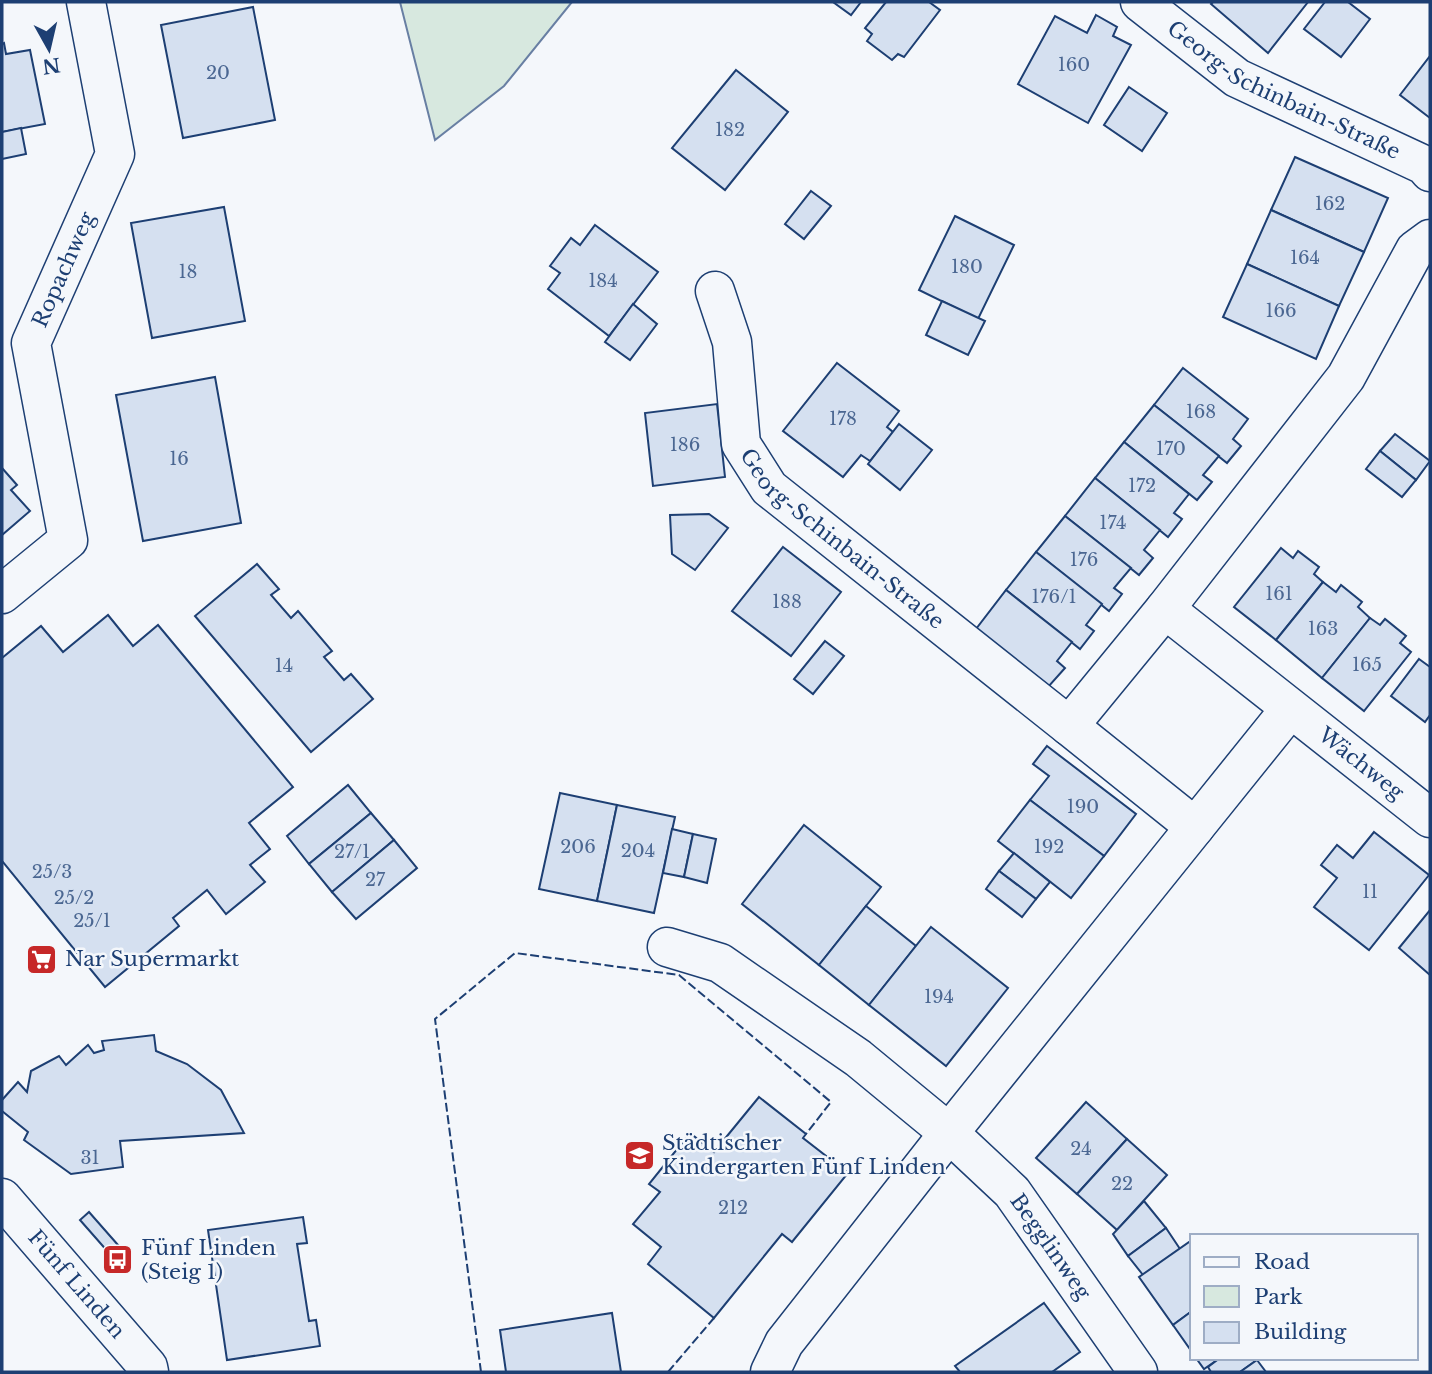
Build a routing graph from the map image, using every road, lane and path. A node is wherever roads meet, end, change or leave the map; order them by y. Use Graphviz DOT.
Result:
graph roads {
  1 [pos="86,2"];
  2 [pos="1140,2"];
  3 [pos="1430,172"];
  4 [pos="1430,239"];
  5 [pos="715,291"];
  6 [pos="2,594"];
  7 [pos="1165,609"];
  8 [pos="1290,709"];
  9 [pos="1069,726"];
  10 [pos="1430,818"];
  11 [pos="1195,827"];
  12 [pos="667,947"];
  13 [pos="949,1133"];
  14 [pos="2,1198"];
  15 [pos="149,1372"];
  16 [pos="770,1372"];
  17 [pos="1138,1372"];
  1 -- 6 [label="street, Ropachweg"];
  2 -- 3 [label="street, Georg-Schinbain-Straße"];
  4 -- 7 [label="street"];
  5 -- 9 [label="street, Georg-Schinbain-Straße"];
  7 -- 8 [label="street"];
  7 -- 9 [label="street"];
  8 -- 10 [label="street, Wächweg"];
  8 -- 11 [label="street"];
  9 -- 11 [label="street, Georg-Schinbain-Straße"];
  11 -- 13 [label="street"];
  12 -- 13 [label="street"];
  13 -- 16 [label="street"];
  13 -- 17 [label="street, Begglinweg"];
  14 -- 15 [label="street, Fünf Linden"];
}
